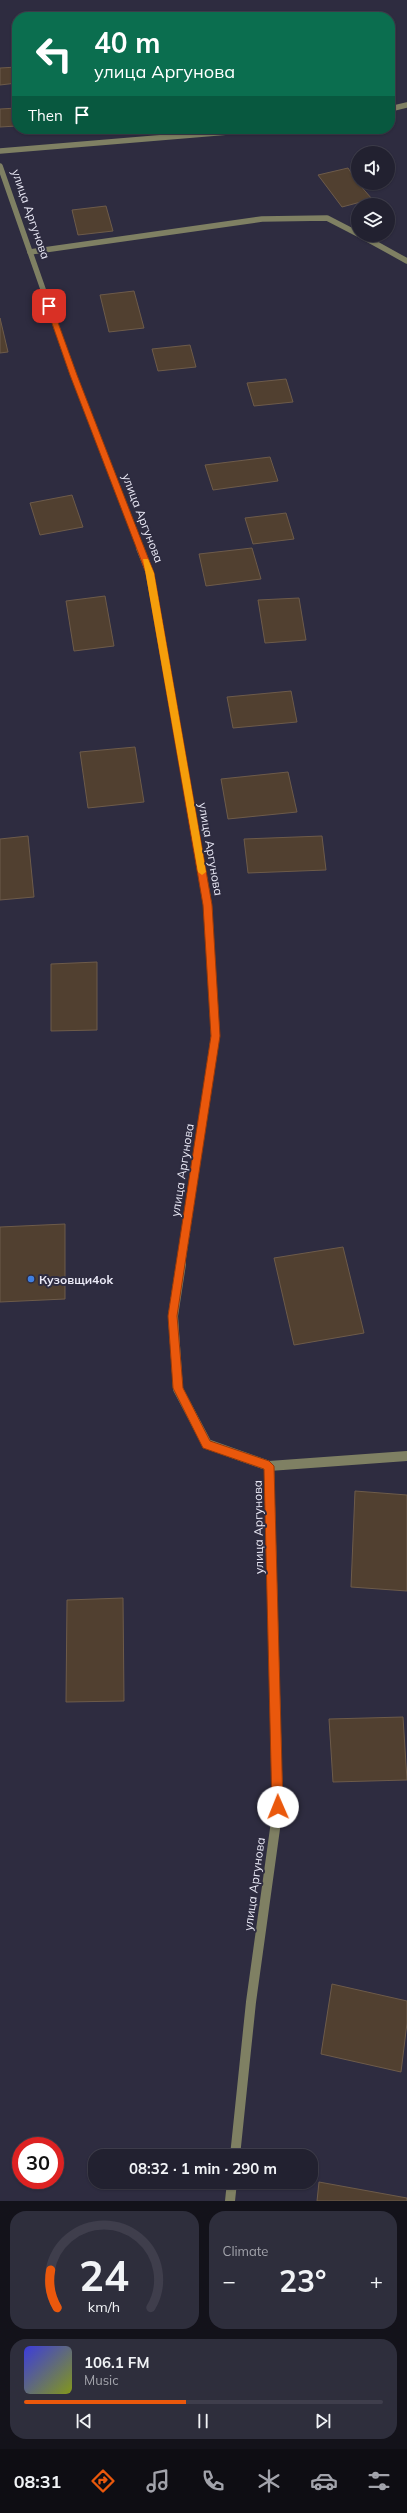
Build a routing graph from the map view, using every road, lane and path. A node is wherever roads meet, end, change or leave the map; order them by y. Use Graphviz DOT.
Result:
graph roads {
  1 [pos="407,105"];
  2 [pos="395,107"];
  3 [pos="205,134"];
  4 [pos="0,151"];
  5 [pos="0,166"];
  6 [pos="351,230"];
  7 [pos="373,242"];
  8 [pos="30,252"];
  9 [pos="407,261"];
  10 [pos="407,1456"];
  11 [pos="269,1466"];
  12 [pos="236,2149"];
  13 [pos="231,2189"];
  14 [pos="230,2201"];
  1 -- 2 [label="street"];
  3 -- 4 [label="street"];
  5 -- 8 [label="street, улица Аргунова"];
  6 -- 8 [label="street"];
  7 -- 9 [label="street"];
  8 -- 11 [label="street, улица Аргунова"];
  10 -- 11 [label="street"];
  11 -- 12 [label="street, улица Аргунова"];
  13 -- 14 [label="street"];
}
